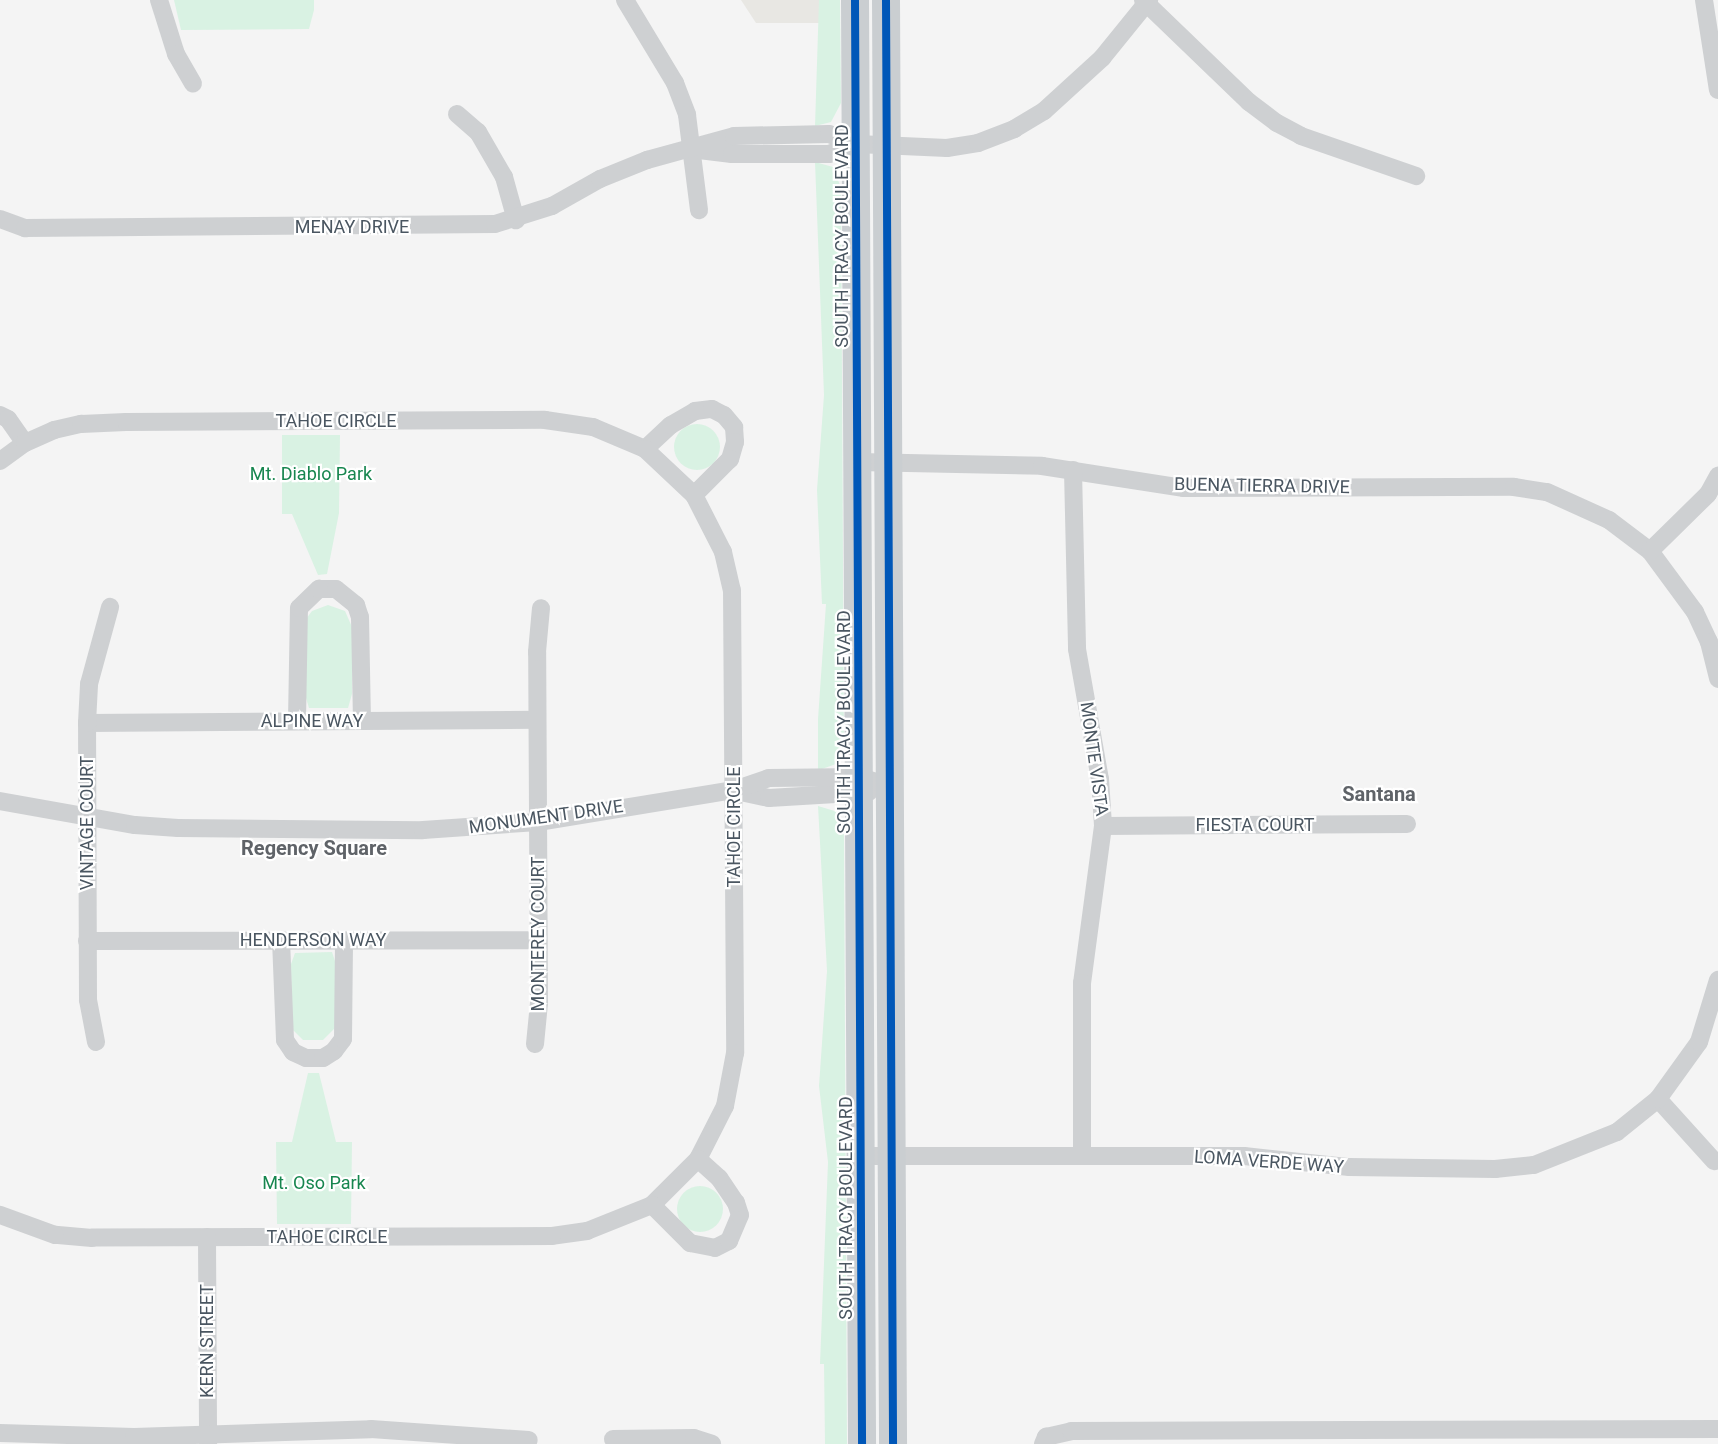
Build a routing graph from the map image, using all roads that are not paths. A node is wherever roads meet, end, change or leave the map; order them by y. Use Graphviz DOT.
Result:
graph roads {
  1 [pos="159,0"];
  2 [pos="625,0"];
  3 [pos="855,0"];
  4 [pos="886,0"];
  5 [pos="1704,0"];
  6 [pos="1146,1"];
  7 [pos="193,84"];
  8 [pos="1718,90"];
  9 [pos="457,114"];
  10 [pos="857,144"];
  11 [pos="887,146"];
  12 [pos="691,149"];
  13 [pos="1416,176"];
  14 [pos="699,210"];
  15 [pos="0,219"];
  16 [pos="516,220"];
  17 [pos="0,415"];
  18 [pos="25,443"];
  19 [pos="645,449"];
  20 [pos="0,461"];
  21 [pos="858,462"];
  22 [pos="889,462"];
  23 [pos="1074,470"];
  24 [pos="1718,476"];
  25 [pos="694,495"];
  26 [pos="1650,551"];
  27 [pos="110,607"];
  28 [pos="541,608"];
  29 [pos="1718,679"];
  30 [pos="537,720"];
  31 [pos="297,721"];
  32 [pos="362,721"];
  33 [pos="87,723"];
  34 [pos="859,786"];
  35 [pos="891,786"];
  36 [pos="734,790"];
  37 [pos="0,801"];
  38 [pos="87,817"];
  39 [pos="538,822"];
  40 [pos="1407,824"];
  41 [pos="1103,826"];
  42 [pos="281,940"];
  43 [pos="344,940"];
  44 [pos="538,940"];
  45 [pos="87,941"];
  46 [pos="1718,980"];
  47 [pos="96,1042"];
  48 [pos="535,1044"];
  49 [pos="1658,1099"];
  50 [pos="861,1156"];
  51 [pos="892,1156"];
  52 [pos="1082,1156"];
  53 [pos="698,1159"];
  54 [pos="1714,1161"];
  55 [pos="652,1205"];
  56 [pos="1,1219"];
  57 [pos="207,1237"];
  58 [pos="1718,1429"];
  59 [pos="0,1433"];
  60 [pos="1556,1437"];
  61 [pos="208,1439"];
  62 [pos="613,1439"];
  63 [pos="529,1440"];
  64 [pos="1045,1441"];
  65 [pos="711,1444"];
  66 [pos="862,1444"];
  67 [pos="893,1444"];
  1 -- 7 [label="street"];
  2 -- 12 [label="street"];
  3 -- 10 [label="main road, SOUTH TRACY BOULEVARD"];
  4 -- 11 [label="main road"];
  5 -- 8 [label="street"];
  6 -- 11 [label="street, MENAY DRIVE"];
  6 -- 13 [label="street"];
  9 -- 16 [label="street"];
  10 -- 11 [label="street, MENAY DRIVE"];
  10 -- 12 [label="street, MENAY DRIVE"];
  10 -- 21 [label="main road, SOUTH TRACY BOULEVARD"];
  11 -- 22 [label="main road"];
  12 -- 14 [label="street"];
  12 -- 16 [label="street, MENAY DRIVE"];
  15 -- 16 [label="street, MENAY DRIVE"];
  17 -- 18 [label="street"];
  18 -- 19 [label="street, TAHOE CIRCLE"];
  18 -- 20 [label="street, TAHOE CIRCLE"];
  19 -- 25 [label="street, TAHOE CIRCLE"];
  19 -- 25 [label="street"];
  21 -- 22 [label="street, BUENA TIERRA DRIVE"];
  21 -- 34 [label="main road, SOUTH TRACY BOULEVARD"];
  22 -- 23 [label="street, BUENA TIERRA DRIVE"];
  22 -- 35 [label="main road"];
  23 -- 26 [label="street, BUENA TIERRA DRIVE"];
  23 -- 41 [label="street, MONTE VISTA"];
  24 -- 26 [label="street"];
  25 -- 36 [label="street, TAHOE CIRCLE"];
  26 -- 29 [label="street, BUENA TIERRA DRIVE"];
  27 -- 33 [label="street, VINTAGE COURT"];
  28 -- 30 [label="street, MONTEREY COURT"];
  30 -- 32 [label="street, ALPINE WAY"];
  30 -- 39 [label="street, MONTEREY COURT"];
  31 -- 32 [label="street, ALPINE WAY"];
  31 -- 32 [label="street"];
  31 -- 33 [label="street, ALPINE WAY"];
  33 -- 38 [label="street, VINTAGE COURT"];
  34 -- 35 [label="street, MONUMENT DRIVE"];
  34 -- 36 [label="street, MONUMENT DRIVE"];
  34 -- 50 [label="main road, SOUTH TRACY BOULEVARD"];
  35 -- 51 [label="main road"];
  36 -- 39 [label="street, MONUMENT DRIVE"];
  36 -- 53 [label="street, TAHOE CIRCLE"];
  37 -- 38 [label="street, MONUMENT DRIVE"];
  38 -- 39 [label="street, MONUMENT DRIVE"];
  38 -- 45 [label="street, VINTAGE COURT"];
  39 -- 44 [label="street, MONTEREY COURT"];
  40 -- 41 [label="street, FIESTA COURT"];
  41 -- 52 [label="street, MONTE VISTA"];
  42 -- 43 [label="street, HENDERSON WAY"];
  42 -- 43 [label="street"];
  42 -- 45 [label="street, HENDERSON WAY"];
  43 -- 44 [label="street, HENDERSON WAY"];
  44 -- 48 [label="street, MONTEREY COURT"];
  45 -- 47 [label="street, VINTAGE COURT"];
  46 -- 49 [label="street, LOMA VERDE WAY"];
  49 -- 52 [label="street, LOMA VERDE WAY"];
  49 -- 54 [label="street"];
  50 -- 51 [label="street, LOMA VERDE WAY"];
  50 -- 66 [label="main road, SOUTH TRACY BOULEVARD"];
  51 -- 52 [label="street, LOMA VERDE WAY"];
  51 -- 67 [label="main road"];
  53 -- 55 [label="street, TAHOE CIRCLE"];
  53 -- 55 [label="street"];
  55 -- 57 [label="street, TAHOE CIRCLE"];
  56 -- 57 [label="street, TAHOE CIRCLE"];
  57 -- 61 [label="street, KERN STREET"];
  58 -- 60 [label="street"];
  59 -- 61 [label="street"];
  60 -- 64 [label="street"];
  61 -- 63 [label="street"];
  62 -- 65 [label="street"];
}
